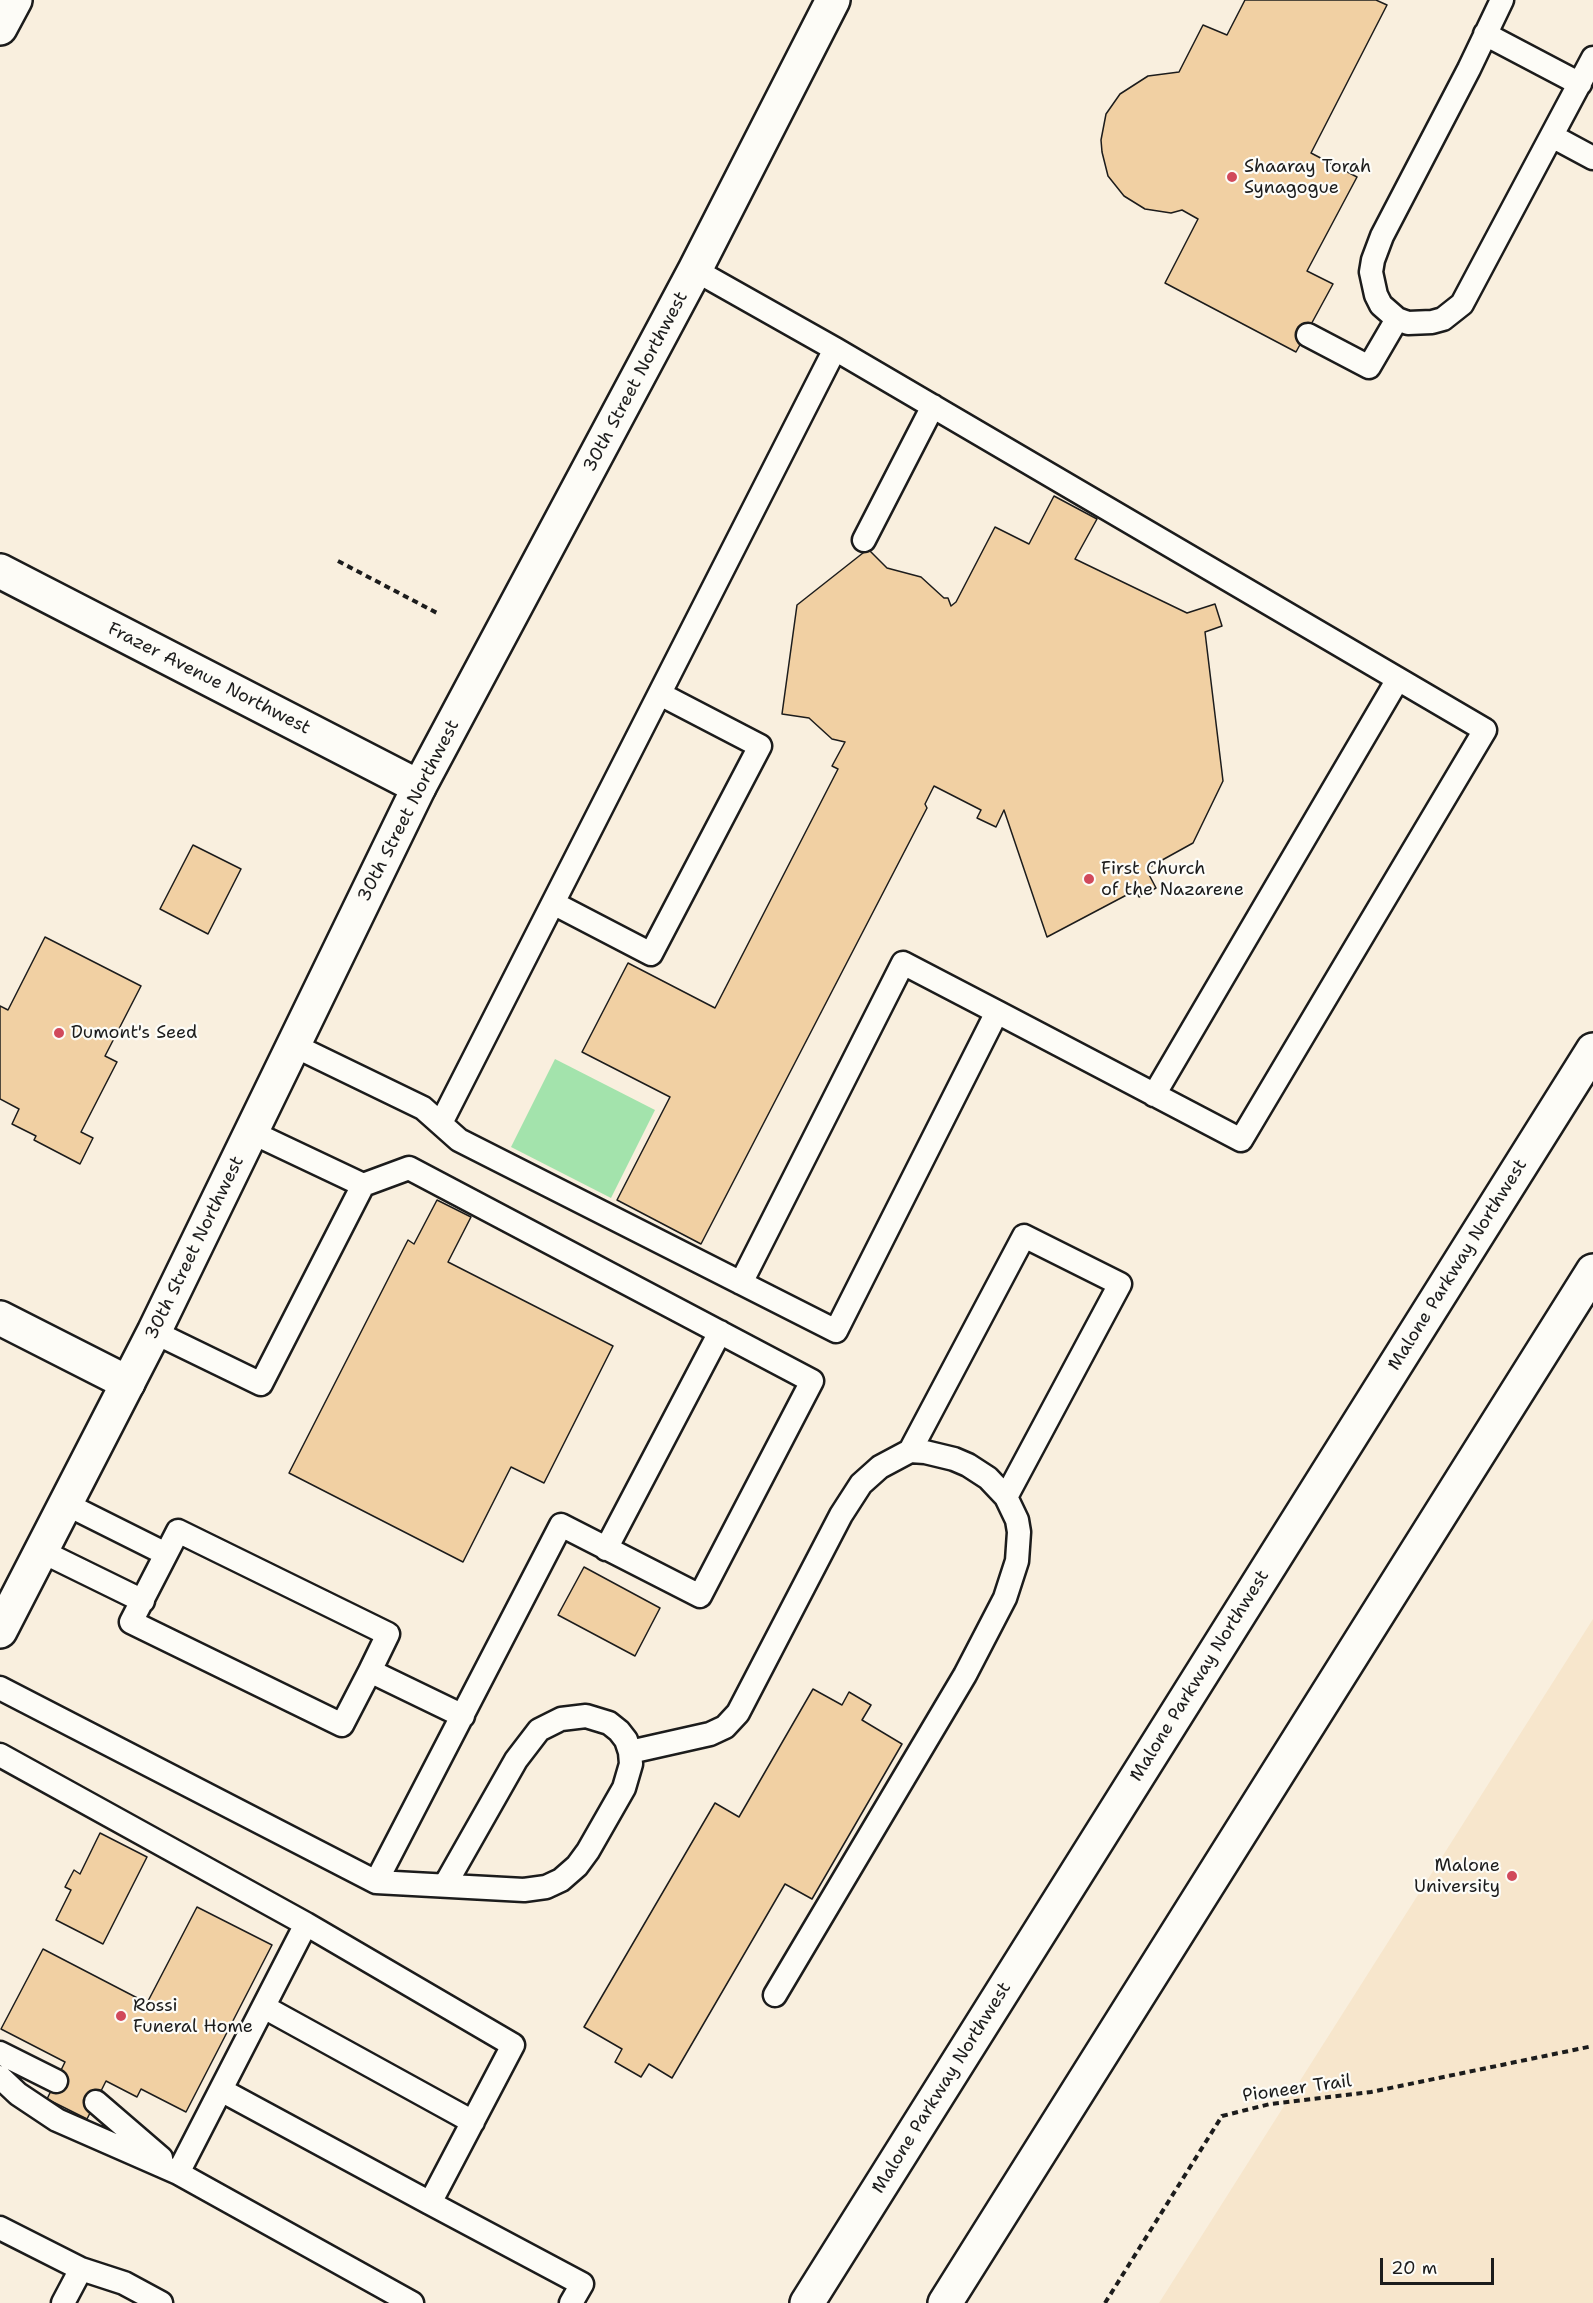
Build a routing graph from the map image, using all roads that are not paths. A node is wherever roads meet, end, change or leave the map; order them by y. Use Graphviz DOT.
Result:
graph roads {
  1 [pos="15,0"];
  2 [pos="833,0"];
  3 [pos="1502,0"];
  4 [pos="0,28"];
  5 [pos="1485,34"];
  6 [pos="1593,58"];
  7 [pos="1580,84"];
  8 [pos="1552,136"];
  9 [pos="1593,158"];
  10 [pos="695,270"];
  11 [pos="1397,319"];
  12 [pos="1308,335"];
  13 [pos="835,349"];
  14 [pos="933,406"];
  15 [pos="864,540"];
  16 [pos="0,571"];
  17 [pos="1398,679"];
  18 [pos="660,694"];
  19 [pos="419,787"];
  20 [pos="553,903"];
  21 [pos="997,1012"];
  22 [pos="293,1045"];
  23 [pos="1593,1050"];
  24 [pos="1154,1095"];
  25 [pos="441,1123"];
  26 [pos="251,1132"];
  27 [pos="363,1185"];
  28 [pos="1593,1271"];
  29 [pos="741,1283"];
  30 [pos="0,1318"];
  31 [pos="154,1332"];
  32 [pos="720,1332"];
  33 [pos="128,1383"];
  34 [pos="910,1451"];
  35 [pos="1006,1497"];
  36 [pos="66,1504"];
  37 [pos="606,1549"];
  38 [pos="41,1551"];
  39 [pos="166,1554"];
  40 [pos="143,1601"];
  41 [pos="0,1631"];
  42 [pos="370,1671"];
  43 [pos="0,1688"];
  44 [pos="463,1716"];
  45 [pos="630,1752"];
  46 [pos="0,1755"];
  47 [pos="376,1882"];
  48 [pos="445,1885"];
  49 [pos="306,1924"];
  50 [pos="775,1995"];
  51 [pos="264,2007"];
  52 [pos="0,2053"];
  53 [pos="0,2077"];
  54 [pos="56,2081"];
  55 [pos="221,2090"];
  56 [pos="96,2102"];
  57 [pos="472,2122"];
  58 [pos="178,2173"];
  59 [pos="430,2203"];
  60 [pos="0,2228"];
  61 [pos="81,2269"];
  62 [pos="63,2303"];
  63 [pos="161,2303"];
  64 [pos="412,2303"];
  65 [pos="571,2303"];
  66 [pos="807,2303"];
  67 [pos="945,2303"];
  1 -- 4 [label="main road"];
  2 -- 10 [label="main road, 30th Street Northwest"];
  3 -- 5 [label="lane"];
  5 -- 7 [label="lane"];
  5 -- 11 [label="lane"];
  6 -- 7 [label="lane"];
  7 -- 8 [label="lane"];
  8 -- 9 [label="lane"];
  8 -- 11 [label="lane"];
  10 -- 13 [label="lane"];
  10 -- 19 [label="main road, 30th Street Northwest"];
  11 -- 12 [label="lane"];
  13 -- 14 [label="lane"];
  13 -- 18 [label="lane"];
  14 -- 15 [label="lane"];
  14 -- 17 [label="lane"];
  16 -- 19 [label="main road, Frazer Avenue Northwest"];
  17 -- 24 [label="lane"];
  17 -- 24 [label="lane"];
  18 -- 20 [label="lane"];
  18 -- 20 [label="lane"];
  19 -- 22 [label="main road, 30th Street Northwest"];
  20 -- 25 [label="lane"];
  21 -- 24 [label="lane"];
  21 -- 29 [label="lane"];
  21 -- 29 [label="lane"];
  22 -- 25 [label="lane"];
  22 -- 26 [label="main road, 30th Street Northwest"];
  23 -- 66 [label="main road, Malone Parkway Northwest"];
  25 -- 29 [label="lane"];
  26 -- 27 [label="lane"];
  26 -- 31 [label="main road, 30th Street Northwest"];
  27 -- 31 [label="lane"];
  27 -- 32 [label="lane"];
  28 -- 67 [label="main road"];
  30 -- 33 [label="main road"];
  31 -- 33 [label="main road, 30th Street Northwest"];
  32 -- 37 [label="lane"];
  32 -- 37 [label="lane"];
  33 -- 36 [label="main road, 30th Street Northwest"];
  34 -- 35 [label="lane"];
  34 -- 35 [label="lane"];
  34 -- 45 [label="lane"];
  35 -- 50 [label="lane"];
  36 -- 38 [label="main road, 30th Street Northwest"];
  36 -- 39 [label="lane"];
  37 -- 44 [label="lane"];
  38 -- 40 [label="lane"];
  38 -- 41 [label="main road, 30th Street Northwest"];
  39 -- 40 [label="lane"];
  39 -- 42 [label="lane"];
  40 -- 42 [label="lane"];
  42 -- 44 [label="lane"];
  43 -- 47 [label="lane"];
  44 -- 47 [label="lane"];
  45 -- 48 [label="lane"];
  45 -- 48 [label="lane"];
  46 -- 49 [label="lane"];
  47 -- 48 [label="lane"];
  49 -- 51 [label="lane"];
  49 -- 57 [label="lane"];
  51 -- 55 [label="lane"];
  51 -- 57 [label="lane"];
  52 -- 54 [label="lane"];
  53 -- 58 [label="lane"];
  55 -- 58 [label="lane"];
  55 -- 59 [label="lane"];
  56 -- 58 [label="lane"];
  57 -- 59 [label="lane"];
  58 -- 64 [label="lane"];
  59 -- 65 [label="lane"];
  60 -- 61 [label="lane"];
  61 -- 62 [label="lane"];
  61 -- 63 [label="lane"];
}
